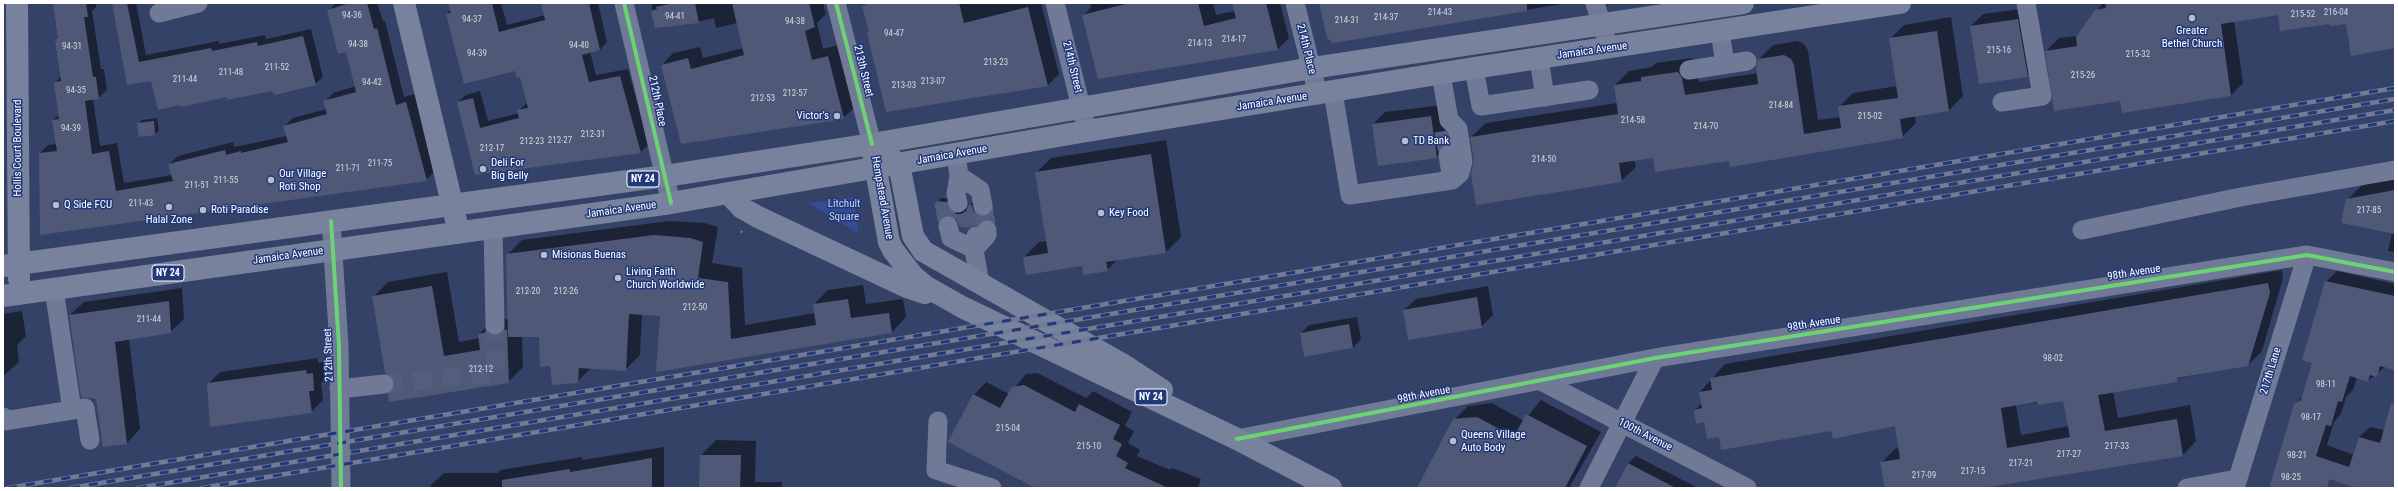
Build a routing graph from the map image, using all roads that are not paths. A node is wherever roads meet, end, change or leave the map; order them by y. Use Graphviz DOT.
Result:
graph roads {
  1 [pos="17,3"];
  2 [pos="198,3"];
  3 [pos="404,3"];
  4 [pos="624,3"];
  5 [pos="836,3"];
  6 [pos="1055,3"];
  7 [pos="1294,3"];
  8 [pos="1595,3"];
  9 [pos="1743,3"];
  10 [pos="1900,3"];
  11 [pos="2026,3"];
  12 [pos="1830,9"];
  13 [pos="159,13"];
  14 [pos="1603,24"];
  15 [pos="1720,32"];
  16 [pos="10,43"];
  17 [pos="1609,48"];
  18 [pos="1539,59"];
  19 [pos="1747,62"];
  20 [pos="1725,64"];
  21 [pos="1312,68"];
  22 [pos="1474,68"];
  23 [pos="1689,70"];
  24 [pos="1441,74"];
  25 [pos="1588,90"];
  26 [pos="1325,93"];
  27 [pos="1545,96"];
  28 [pos="2002,102"];
  29 [pos="1082,106"];
  30 [pos="1087,131"];
  31 [pos="872,144"];
  32 [pos="956,154"];
  33 [pos="1448,155"];
  34 [pos="899,164"];
  35 [pos="874,168"];
  36 [pos="2395,170"];
  37 [pos="665,176"];
  38 [pos="958,176"];
  39 [pos="1452,180"];
  40 [pos="728,192"];
  41 [pos="672,203"];
  42 [pos="453,206"];
  43 [pos="331,221"];
  44 [pos="493,227"];
  45 [pos="2082,230"];
  46 [pos="459,231"];
  47 [pos="974,249"];
  48 [pos="334,250"];
  49 [pos="2307,255"];
  50 [pos="11,265"];
  51 [pos="2395,272"];
  52 [pos="980,284"];
  53 [pos="54,289"];
  54 [pos="11,295"];
  55 [pos="949,301"];
  56 [pos="495,325"];
  57 [pos="1655,358"];
  58 [pos="1543,382"];
  59 [pos="384,384"];
  60 [pos="339,389"];
  61 [pos="72,410"];
  62 [pos="3,417"];
  63 [pos="938,420"];
  64 [pos="1622,423"];
  65 [pos="1237,439"];
  66 [pos="90,440"];
  67 [pos="2236,484"];
  68 [pos="342,488"];
  69 [pos="992,488"];
  70 [pos="1330,488"];
  71 [pos="1589,488"];
  72 [pos="1747,488"];
  73 [pos="2187,488"];
  1 -- 16 [label="main road, Hollis Court Boulevard"];
  2 -- 13 [label="street"];
  3 -- 42 [label="main road"];
  4 -- 37 [label="street, 212th Place"];
  5 -- 31 [label="street, 213th Street"];
  6 -- 29 [label="street, 214th Street"];
  7 -- 21 [label="street, 214th Place"];
  8 -- 14 [label="street"];
  9 -- 14 [label="main road"];
  10 -- 12 [label="main road, Jamaica Avenue"];
  11 -- 28 [label="street"];
  12 -- 15 [label="main road, Jamaica Avenue"];
  14 -- 17 [label="street"];
  14 -- 21 [label="main road"];
  15 -- 17 [label="main road, Jamaica Avenue"];
  15 -- 20 [label="street"];
  16 -- 50 [label="main road, Hollis Court Boulevard"];
  17 -- 18 [label="main road, Jamaica Avenue"];
  18 -- 22 [label="main road, Jamaica Avenue"];
  18 -- 27 [label="street"];
  19 -- 20 [label="street"];
  20 -- 23 [label="street"];
  21 -- 26 [label="street, 214th Place"];
  21 -- 29 [label="main road"];
  22 -- 24 [label="main road, Jamaica Avenue"];
  22 -- 27 [label="street"];
  24 -- 26 [label="main road, Jamaica Avenue"];
  24 -- 39 [label="street"];
  25 -- 27 [label="street"];
  26 -- 30 [label="main road, Jamaica Avenue"];
  26 -- 39 [label="street, 214th Place"];
  29 -- 30 [label="street, 214th Street"];
  29 -- 31 [label="main road"];
  30 -- 32 [label="main road, Jamaica Avenue"];
  31 -- 34 [label="main road, Hempstead Avenue"];
  31 -- 35 [label="main road, Hempstead Avenue"];
  31 -- 37 [label="main road, NY 24"];
  32 -- 34 [label="main road, Jamaica Avenue"];
  32 -- 38 [label="street"];
  33 -- 39 [label="street"];
  34 -- 35 [label="main road, Jamaica Avenue"];
  34 -- 52 [label="main road, Hempstead Avenue / NY 24"];
  35 -- 40 [label="main road, Jamaica Avenue"];
  35 -- 55 [label="main road, Hempstead Avenue"];
  36 -- 45 [label="street"];
  37 -- 41 [label="street, 212th Place"];
  37 -- 42 [label="main road, NY 24"];
  38 -- 38 [label="street"];
  40 -- 41 [label="main road, Jamaica Avenue"];
  40 -- 55 [label="main road, NY 24"];
  41 -- 44 [label="main road, Jamaica Avenue / NY 24"];
  42 -- 43 [label="main road"];
  42 -- 46 [label="main road"];
  43 -- 48 [label="street, 212th Street"];
  43 -- 50 [label="main road"];
  44 -- 46 [label="main road, Jamaica Avenue / NY 24"];
  44 -- 56 [label="street"];
  46 -- 48 [label="main road, Jamaica Avenue / NY 24"];
  47 -- 47 [label="street"];
  47 -- 52 [label="street"];
  48 -- 53 [label="main road, Jamaica Avenue / NY 24"];
  48 -- 60 [label="street, 212th Street"];
  49 -- 51 [label="street, 98th Avenue"];
  49 -- 57 [label="street, 98th Avenue"];
  49 -- 67 [label="street, 217th Lane"];
  50 -- 54 [label="main road, Hollis Court Boulevard"];
  52 -- 65 [label="main road, Hempstead Avenue / NY 24"];
  53 -- 54 [label="main road, Jamaica Avenue / NY 24"];
  53 -- 61 [label="street"];
  55 -- 65 [label="main road, Hempstead Avenue / NY 24"];
  57 -- 58 [label="street, 98th Avenue"];
  57 -- 64 [label="street"];
  58 -- 64 [label="street, 100th Avenue"];
  58 -- 65 [label="street, 98th Avenue"];
  59 -- 60 [label="street"];
  60 -- 68 [label="street, 212th Street"];
  61 -- 62 [label="street"];
  61 -- 66 [label="street"];
  63 -- 69 [label="street"];
  64 -- 71 [label="street"];
  64 -- 72 [label="street, 100th Avenue"];
  65 -- 70 [label="main road, Hempstead Avenue / NY 24"];
  67 -- 73 [label="street"];
}
